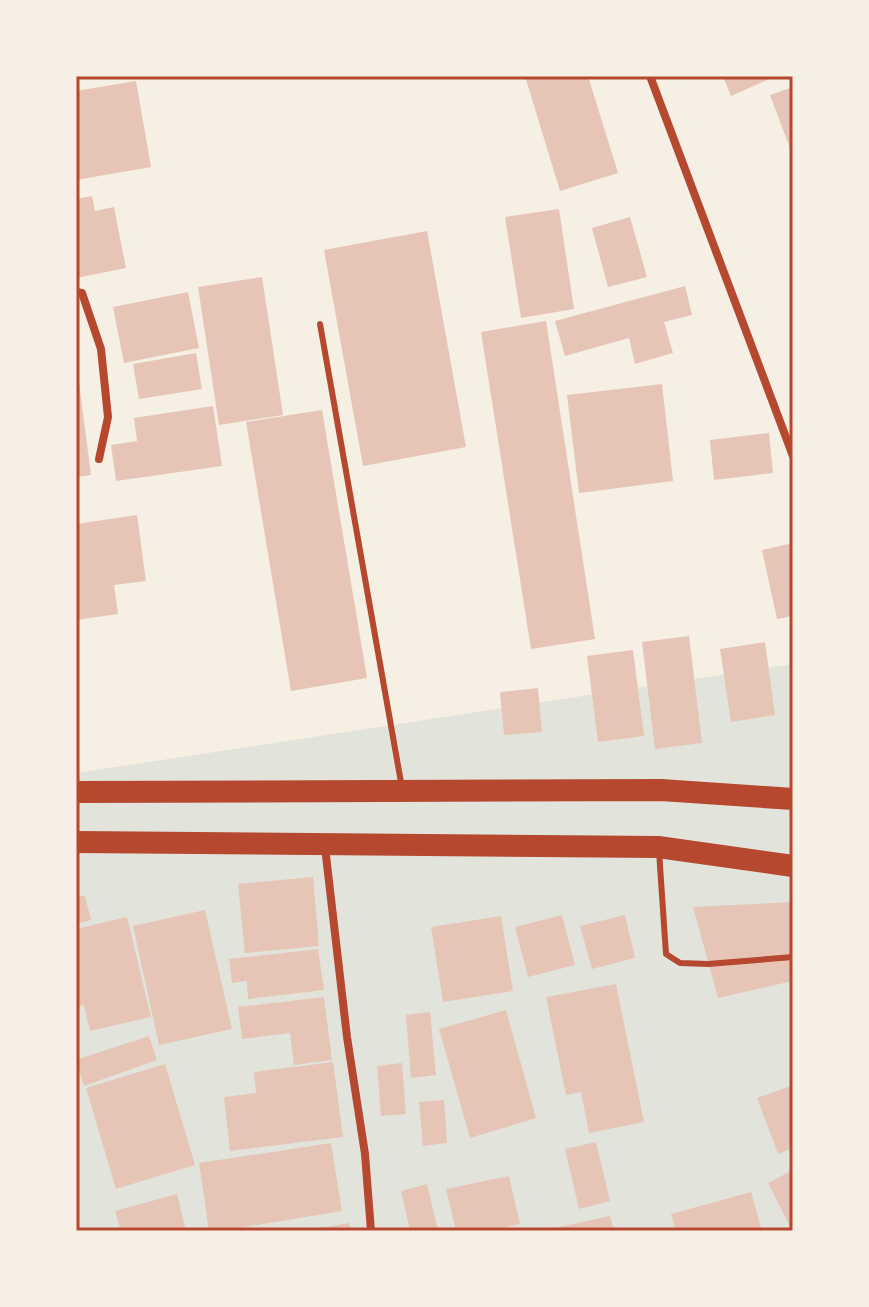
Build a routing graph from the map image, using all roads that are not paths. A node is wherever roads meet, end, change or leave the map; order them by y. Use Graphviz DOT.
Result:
graph roads {
  1 [pos="650,76"];
  2 [pos="76,292"];
  3 [pos="320,324"];
  4 [pos="793,456"];
  5 [pos="99,459"];
  6 [pos="76,792"];
  7 [pos="403,792"];
  8 [pos="793,799"];
  9 [pos="76,842"];
  10 [pos="325,844"];
  11 [pos="658,847"];
  12 [pos="793,866"];
  13 [pos="793,957"];
  14 [pos="371,1231"];
  1 -- 4 [label="street"];
  2 -- 5 [label="street"];
  3 -- 7 [label="lane"];
  6 -- 7 [label="highway"];
  7 -- 8 [label="highway"];
  9 -- 10 [label="highway"];
  10 -- 11 [label="highway"];
  10 -- 14 [label="street"];
  11 -- 12 [label="highway"];
  11 -- 13 [label="lane"];
}
